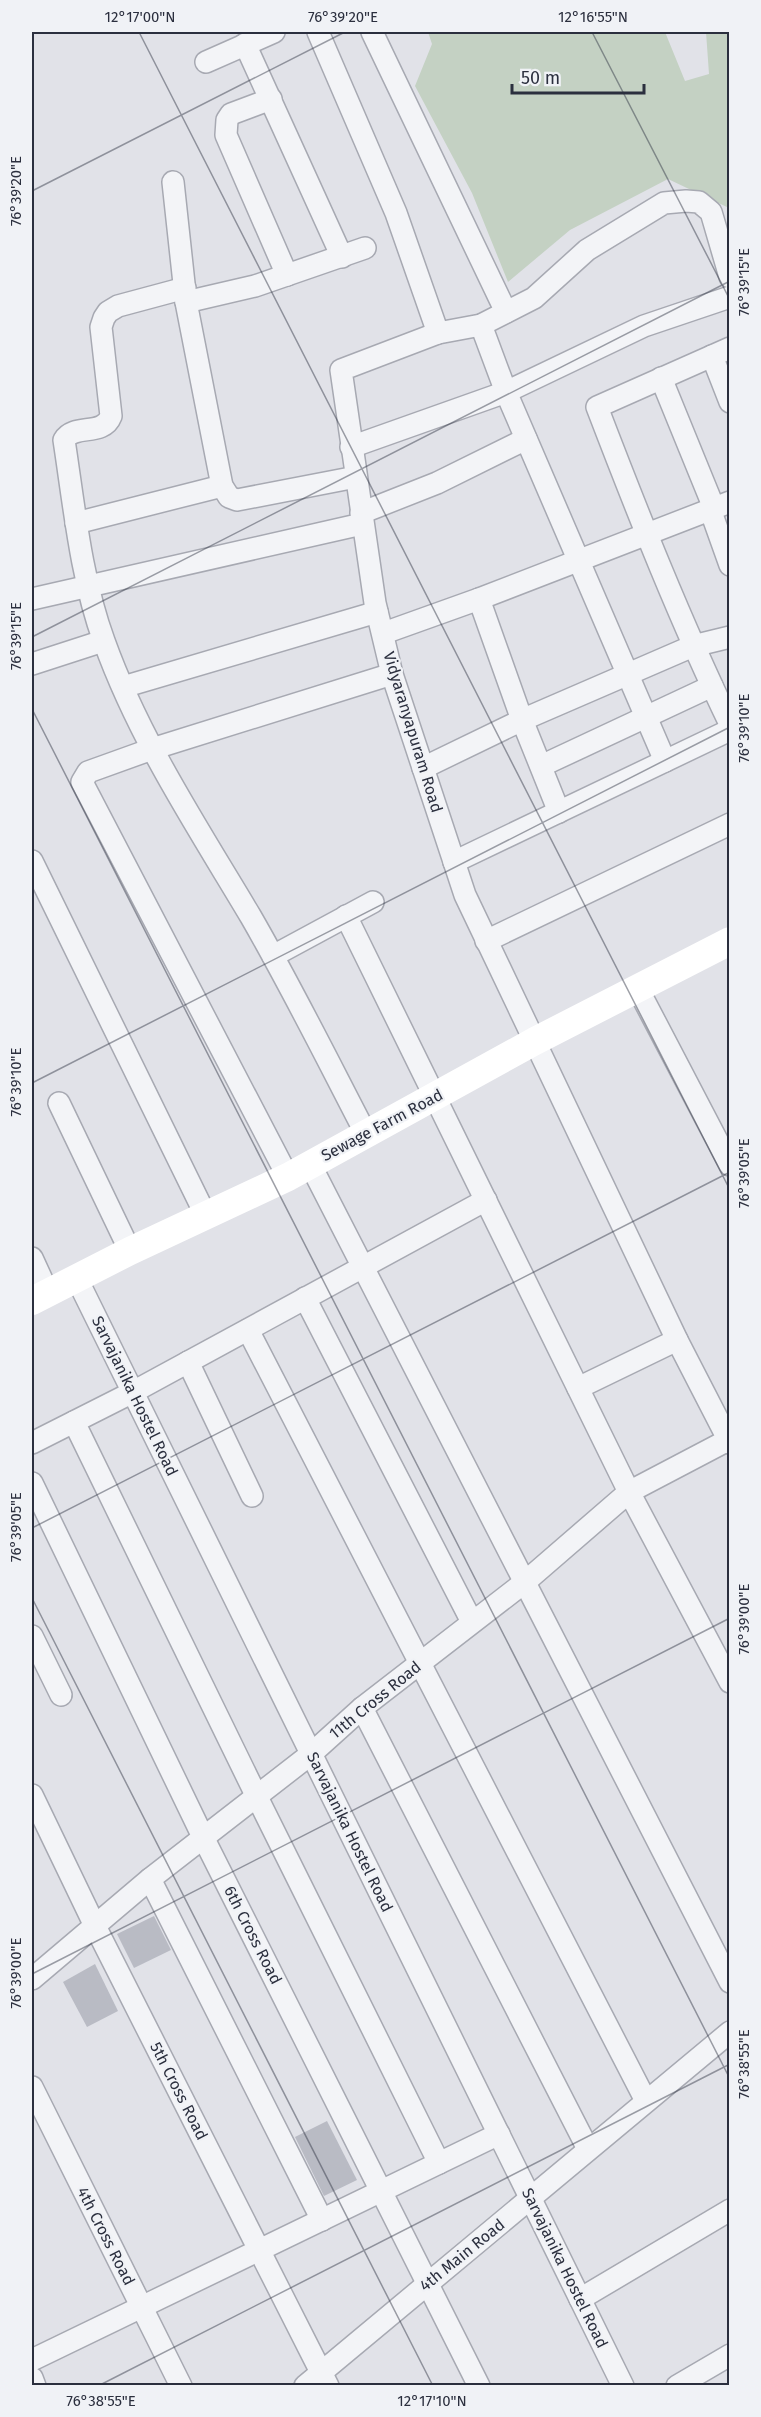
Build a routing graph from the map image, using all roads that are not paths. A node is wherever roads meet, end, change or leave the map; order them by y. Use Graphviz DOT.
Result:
graph roads {
  1 [pos="274,32"];
  2 [pos="318,32"];
  3 [pos="372,32"];
  4 [pos="245,44"];
  5 [pos="206,62"];
  6 [pos="271,99"];
  7 [pos="172,182"];
  8 [pos="365,248"];
  9 [pos="342,257"];
  10 [pos="287,275"];
  11 [pos="729,277"];
  12 [pos="185,295"];
  13 [pos="729,297"];
  14 [pos="506,312"];
  15 [pos="481,325"];
  16 [pos="438,333"];
  17 [pos="721,352"];
  18 [pos="661,378"];
  19 [pos="506,392"];
  20 [pos="729,402"];
  21 [pos="526,439"];
  22 [pos="351,447"];
  23 [pos="356,477"];
  24 [pos="222,486"];
  25 [pos="718,506"];
  26 [pos="361,518"];
  27 [pos="76,523"];
  28 [pos="646,534"];
  29 [pos="578,560"];
  30 [pos="729,565"];
  31 [pos="90,587"];
  32 [pos="32,599"];
  33 [pos="479,599"];
  34 [pos="377,612"];
  35 [pos="384,633"];
  36 [pos="729,637"];
  37 [pos="104,641"];
  38 [pos="693,646"];
  39 [pos="32,664"];
  40 [pos="392,674"];
  41 [pos="628,674"];
  42 [pos="712,686"];
  43 [pos="123,687"];
  44 [pos="647,718"];
  45 [pos="522,720"];
  46 [pos="729,724"];
  47 [pos="729,730"];
  48 [pos="152,749"];
  49 [pos="665,761"];
  50 [pos="541,766"];
  51 [pos="423,768"];
  52 [pos="559,812"];
  53 [pos="729,824"];
  54 [pos="32,861"];
  55 [pos="454,862"];
  56 [pos="372,902"];
  57 [pos="346,916"];
  58 [pos="486,941"];
  59 [pos="729,941"];
  60 [pos="273,956"];
  61 [pos="638,989"];
  62 [pos="535,1041"];
  63 [pos="436,1096"];
  64 [pos="59,1103"];
  65 [pos="366,1134"];
  66 [pos="729,1165"];
  67 [pos="299,1170"];
  68 [pos="486,1200"];
  69 [pos="206,1216"];
  70 [pos="130,1251"];
  71 [pos="32,1258"];
  72 [pos="363,1267"];
  73 [pos="77,1279"];
  74 [pos="40,1297"];
  75 [pos="305,1298"];
  76 [pos="248,1329"];
  77 [pos="677,1340"];
  78 [pos="188,1362"];
  79 [pos="578,1388"];
  80 [pos="133,1392"];
  81 [pos="74,1422"];
  82 [pos="729,1441"];
  83 [pos="32,1443"];
  84 [pos="32,1483"];
  85 [pos="629,1492"];
  86 [pos="252,1496"];
  87 [pos="525,1582"];
  88 [pos="472,1622"];
  89 [pos="32,1636"];
  90 [pos="421,1662"];
  91 [pos="729,1682"];
  92 [pos="61,1695"];
  93 [pos="362,1708"];
  94 [pos="311,1754"];
  95 [pos="32,1795"];
  96 [pos="256,1795"];
  97 [pos="203,1837"];
  98 [pos="150,1880"];
  99 [pos="95,1926"];
  100 [pos="32,1979"];
  101 [pos="729,1982"];
  102 [pos="729,2032"];
  103 [pos="32,2087"];
  104 [pos="646,2101"];
  105 [pos="499,2134"];
  106 [pos="588,2149"];
  107 [pos="439,2163"];
  108 [pos="382,2191"];
  109 [pos="531,2199"];
  110 [pos="729,2210"];
  111 [pos="322,2220"];
  112 [pos="260,2250"];
  113 [pos="427,2283"];
  114 [pos="580,2299"];
  115 [pos="142,2308"];
  116 [pos="729,2355"];
  117 [pos="32,2360"];
  118 [pos="32,2378"];
  119 [pos="325,2378"];
  120 [pos="35,2385"];
  121 [pos="181,2385"];
  122 [pos="305,2385"];
  123 [pos="479,2385"];
  124 [pos="623,2385"];
  125 [pos="677,2385"];
  1 -- 4 [label="street"];
  2 -- 16 [label="street"];
  3 -- 14 [label="street"];
  4 -- 5 [label="street"];
  4 -- 6 [label="street"];
  6 -- 9 [label="street"];
  6 -- 10 [label="street"];
  7 -- 12 [label="street"];
  8 -- 9 [label="street"];
  9 -- 10 [label="street"];
  10 -- 12 [label="street"];
  11 -- 14 [label="street"];
  12 -- 24 [label="street"];
  12 -- 27 [label="street"];
  13 -- 19 [label="street"];
  14 -- 15 [label="street"];
  15 -- 16 [label="street"];
  15 -- 19 [label="street"];
  16 -- 22 [label="street, Vidyaranyapuram Road"];
  17 -- 18 [label="street"];
  17 -- 20 [label="street"];
  18 -- 25 [label="street"];
  18 -- 28 [label="street"];
  19 -- 21 [label="street"];
  19 -- 22 [label="street"];
  21 -- 26 [label="street"];
  21 -- 29 [label="street"];
  22 -- 23 [label="street, Vidyaranyapuram Road"];
  23 -- 24 [label="street"];
  23 -- 26 [label="street, Vidyaranyapuram Road"];
  24 -- 27 [label="street"];
  25 -- 28 [label="street"];
  25 -- 30 [label="street"];
  26 -- 31 [label="street"];
  26 -- 34 [label="street, Vidyaranyapuram Road"];
  27 -- 31 [label="street"];
  28 -- 29 [label="street"];
  28 -- 38 [label="street"];
  29 -- 33 [label="street"];
  29 -- 41 [label="street"];
  31 -- 32 [label="street"];
  31 -- 37 [label="street"];
  33 -- 35 [label="street"];
  33 -- 45 [label="street"];
  34 -- 35 [label="street, Vidyaranyapuram Road"];
  34 -- 43 [label="street"];
  35 -- 40 [label="street, Vidyaranyapuram Road"];
  36 -- 38 [label="street"];
  37 -- 39 [label="street"];
  37 -- 43 [label="street"];
  38 -- 41 [label="street"];
  38 -- 42 [label="street"];
  40 -- 48 [label="street"];
  40 -- 51 [label="street, Vidyaranyapuram Road"];
  41 -- 44 [label="street"];
  41 -- 45 [label="street"];
  42 -- 44 [label="street"];
  42 -- 46 [label="street"];
  43 -- 48 [label="street"];
  44 -- 49 [label="street"];
  44 -- 50 [label="street"];
  45 -- 50 [label="street"];
  45 -- 51 [label="street"];
  47 -- 49 [label="street"];
  48 -- 60 [label="street"];
  48 -- 67 [label="street"];
  49 -- 52 [label="street"];
  50 -- 52 [label="street"];
  51 -- 55 [label="street, Vidyaranyapuram Road"];
  52 -- 55 [label="street"];
  53 -- 58 [label="street"];
  54 -- 69 [label="street"];
  55 -- 58 [label="street, Vidyaranyapuram Road"];
  56 -- 57 [label="street"];
  57 -- 60 [label="street"];
  57 -- 63 [label="street"];
  58 -- 62 [label="street, Vidyaranyapuram Road"];
  59 -- 61 [label="main road, Sewage Farm Road"];
  60 -- 65 [label="street"];
  61 -- 62 [label="main road, Sewage Farm Road"];
  61 -- 66 [label="street"];
  62 -- 63 [label="main road, Sewage Farm Road"];
  62 -- 77 [label="street, Vidyaranyapuram Road"];
  63 -- 65 [label="main road, Sewage Farm Road"];
  63 -- 68 [label="street"];
  64 -- 70 [label="street"];
  65 -- 67 [label="main road, Sewage Farm Road"];
  67 -- 69 [label="main road, Sewage Farm Road"];
  67 -- 72 [label="street"];
  68 -- 72 [label="street"];
  68 -- 79 [label="street"];
  69 -- 70 [label="main road, Sewage Farm Road"];
  70 -- 73 [label="main road, Sewage Farm Road"];
  71 -- 74 [label="street"];
  72 -- 75 [label="street"];
  72 -- 87 [label="street"];
  73 -- 74 [label="main road, Sewage Farm Road"];
  73 -- 80 [label="street, Sarvajanika Hostel Road"];
  75 -- 76 [label="street"];
  75 -- 88 [label="street"];
  76 -- 78 [label="street"];
  76 -- 90 [label="street"];
  77 -- 79 [label="street"];
  77 -- 82 [label="street, Vidyaranyapuram Road"];
  78 -- 80 [label="street"];
  78 -- 86 [label="street"];
  79 -- 85 [label="street"];
  80 -- 81 [label="street"];
  80 -- 94 [label="street, Sarvajanika Hostel Road"];
  81 -- 83 [label="street"];
  81 -- 96 [label="street"];
  82 -- 85 [label="street, 11th Cross Road"];
  84 -- 97 [label="street, 6th Cross Road"];
  85 -- 87 [label="street, 11th Cross Road"];
  85 -- 91 [label="street"];
  87 -- 88 [label="street, 11th Cross Road"];
  87 -- 101 [label="street"];
  88 -- 90 [label="street, 11th Cross Road"];
  89 -- 92 [label="street"];
  90 -- 93 [label="street, 11th Cross Road"];
  90 -- 104 [label="street"];
  93 -- 94 [label="street, 11th Cross Road"];
  93 -- 106 [label="street"];
  94 -- 96 [label="street, 11th Cross Road"];
  94 -- 105 [label="street, Sarvajanika Hostel Road"];
  95 -- 99 [label="street, 5th Cross Road"];
  96 -- 97 [label="street, 11th Cross Road"];
  96 -- 107 [label="street"];
  97 -- 98 [label="street, 11th Cross Road"];
  97 -- 108 [label="street, 6th Cross Road"];
  98 -- 99 [label="street, 11th Cross Road"];
  98 -- 111 [label="street"];
  99 -- 100 [label="street, 11th Cross Road"];
  99 -- 112 [label="street, 5th Cross Road"];
  102 -- 104 [label="street, 4th Main Road"];
  103 -- 115 [label="street, 4th Cross Road"];
  104 -- 106 [label="street, 4th Main Road"];
  105 -- 107 [label="street"];
  105 -- 109 [label="street, Sarvajanika Hostel Road"];
  106 -- 109 [label="street, 4th Main Road"];
  107 -- 108 [label="street"];
  108 -- 111 [label="street"];
  108 -- 113 [label="street, 6th Cross Road"];
  109 -- 113 [label="street, 4th Main Road"];
  109 -- 114 [label="street, Sarvajanika Hostel Road"];
  110 -- 114 [label="street"];
  111 -- 112 [label="street"];
  112 -- 115 [label="street"];
  112 -- 119 [label="street, 5th Cross Road"];
  113 -- 119 [label="street, 4th Main Road"];
  113 -- 123 [label="street, 6th Cross Road"];
  114 -- 124 [label="street, Sarvajanika Hostel Road"];
  115 -- 117 [label="street"];
  115 -- 121 [label="street, 4th Cross Road"];
  116 -- 125 [label="street"];
  118 -- 120 [label="street"];
  119 -- 122 [label="street, 4th Main Road"];
}
